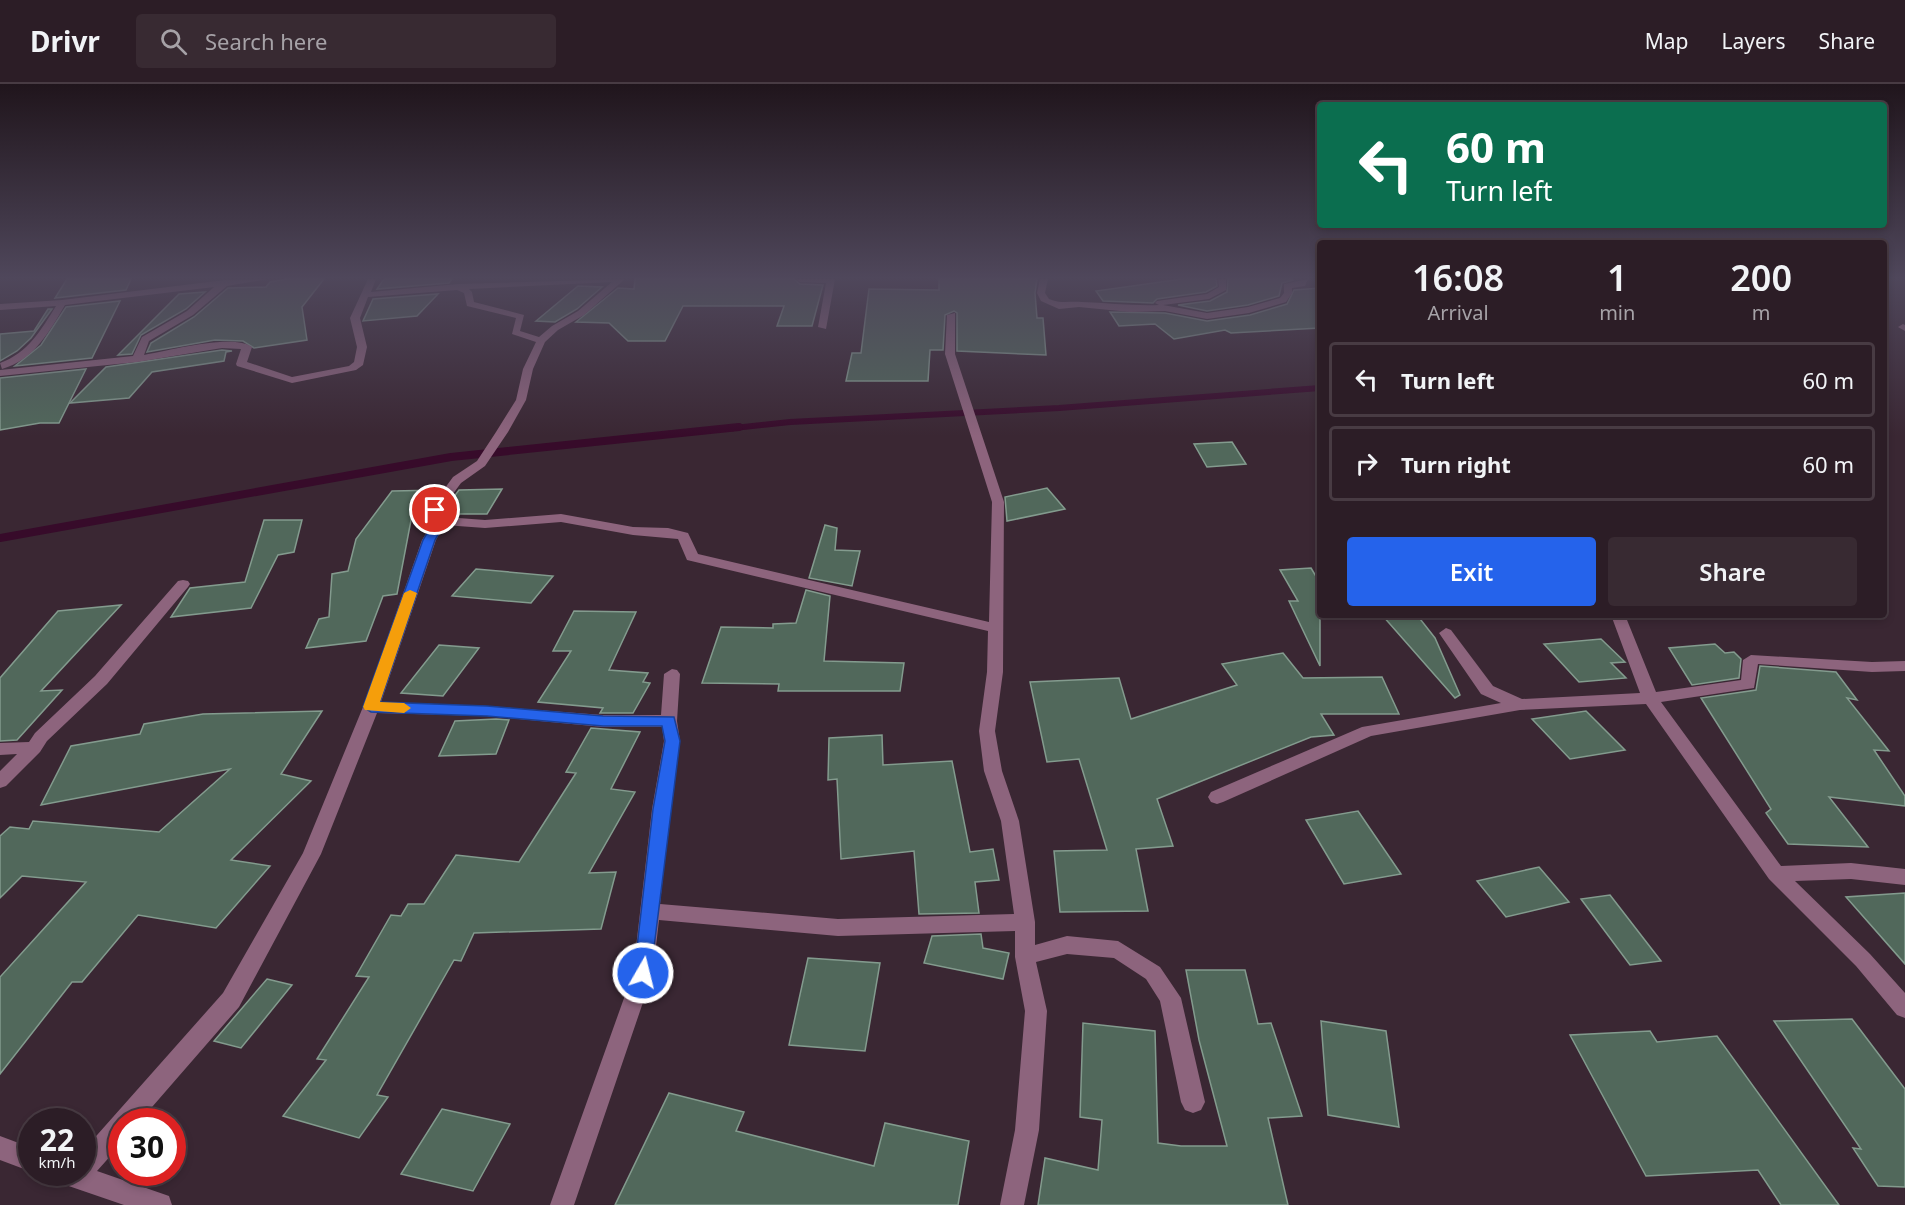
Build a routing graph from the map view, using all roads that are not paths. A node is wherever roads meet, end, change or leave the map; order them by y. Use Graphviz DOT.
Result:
graph roads {
  1 [pos="44,331"];
  2 [pos="158,331"];
  3 [pos="358,331"];
  4 [pos="515,331"];
  5 [pos="551,331"];
  6 [pos="951,331"];
  7 [pos="541,341"];
  8 [pos="137,360"];
  9 [pos="0,366"];
  10 [pos="0,373"];
  11 [pos="440,521"];
  12 [pos="183,584"];
  13 [pos="1619,618"];
  14 [pos="996,628"];
  15 [pos="1446,633"];
  16 [pos="1905,666"];
  17 [pos="672,674"];
  18 [pos="1650,698"];
  19 [pos="1520,705"];
  20 [pos="371,707"];
  21 [pos="669,721"];
  22 [pos="34,748"];
  23 [pos="0,749"];
  24 [pos="0,782"];
  25 [pos="1217,797"];
  26 [pos="1776,874"];
  27 [pos="1905,877"];
  28 [pos="652,912"];
  29 [pos="1025,922"];
  30 [pos="1025,957"];
  31 [pos="1905,1008"];
  32 [pos="1193,1102"];
  33 [pos="136,1108"];
  34 [pos="108,1140"];
  35 [pos="0,1148"];
  36 [pos="96,1152"];
  37 [pos="18,1155"];
  38 [pos="96,1181"];
  39 [pos="160,1205"];
  40 [pos="562,1205"];
  41 [pos="1012,1205"];
  1 -- 9 [label="street"];
  2 -- 8 [label="street"];
  3 -- 8 [label="street"];
  4 -- 7 [label="street"];
  5 -- 7 [label="street"];
  6 -- 14 [label="street"];
  7 -- 11 [label="street"];
  8 -- 10 [label="street"];
  11 -- 14 [label="street"];
  11 -- 20 [label="street"];
  12 -- 22 [label="street"];
  13 -- 18 [label="street"];
  14 -- 29 [label="street"];
  15 -- 19 [label="street"];
  16 -- 18 [label="street"];
  17 -- 21 [label="street"];
  18 -- 19 [label="street"];
  18 -- 26 [label="street"];
  19 -- 25 [label="street"];
  20 -- 21 [label="street"];
  20 -- 33 [label="street"];
  21 -- 28 [label="street"];
  22 -- 23 [label="street"];
  22 -- 24 [label="street"];
  26 -- 27 [label="street"];
  26 -- 31 [label="street"];
  28 -- 29 [label="street"];
  28 -- 40 [label="street"];
  29 -- 30 [label="street"];
  30 -- 32 [label="street"];
  30 -- 41 [label="street"];
  34 -- 36 [label="street"];
  35 -- 37 [label="street"];
  38 -- 39 [label="street"];
}
